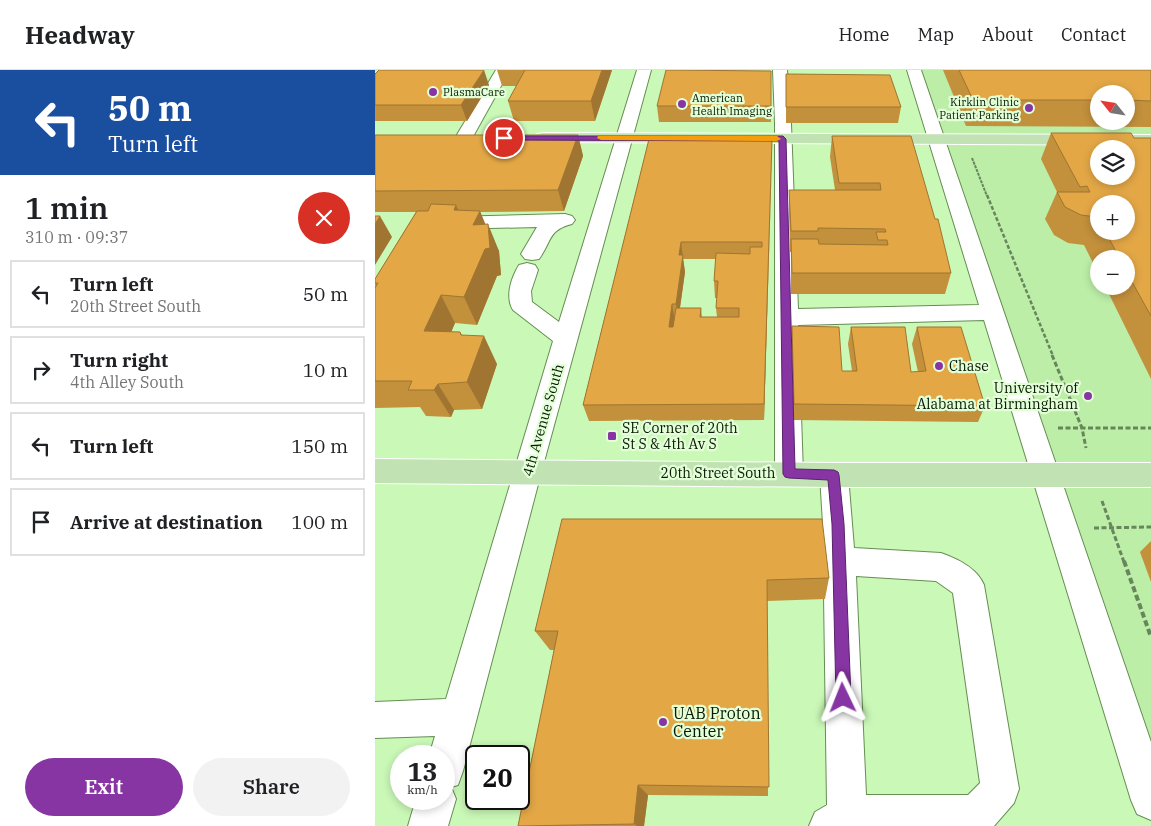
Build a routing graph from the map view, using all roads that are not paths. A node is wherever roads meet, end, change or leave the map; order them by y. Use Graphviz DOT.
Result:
graph roads {
  1 [pos="503,70"];
  2 [pos="644,70"];
  3 [pos="780,70"];
  4 [pos="914,70"];
  5 [pos="444,138"];
  6 [pos="464,138"];
  7 [pos="487,138"];
  8 [pos="525,138"];
  9 [pos="626,138"];
  10 [pos="783,139"];
  11 [pos="936,139"];
  12 [pos="1151,140"];
  13 [pos="602,219"];
  14 [pos="561,220"];
  15 [pos="430,223"];
  16 [pos="993,312"];
  17 [pos="786,318"];
  18 [pos="567,339"];
  19 [pos="375,471"];
  20 [pos="527,473"];
  21 [pos="789,474"];
  22 [pos="1045,474"];
  23 [pos="834,475"];
  24 [pos="1151,475"];
  25 [pos="839,561"];
  26 [pos="459,717"];
  27 [pos="375,720"];
  28 [pos="451,745"];
  29 [pos="1151,800"];
  30 [pos="433,810"];
  31 [pos="838,820"];
  32 [pos="428,826"];
  1 -- 6 [label="street"];
  2 -- 9 [label="street, 4th Avenue South"];
  3 -- 10 [label="street"];
  4 -- 11 [label="street"];
  5 -- 6 [label="main road"];
  6 -- 7 [label="main road"];
  8 -- 9 [label="main road"];
  9 -- 10 [label="main road"];
  9 -- 13 [label="street, 4th Avenue South"];
  10 -- 11 [label="main road"];
  10 -- 17 [label="street"];
  11 -- 12 [label="main road"];
  11 -- 16 [label="street"];
  13 -- 14 [label="street"];
  13 -- 18 [label="street, 4th Avenue South"];
  14 -- 15 [label="street"];
  14 -- 18 [label="street"];
  16 -- 17 [label="street"];
  16 -- 22 [label="street"];
  17 -- 21 [label="street"];
  18 -- 20 [label="street, 4th Avenue South"];
  19 -- 20 [label="main road, 20th Street South"];
  20 -- 21 [label="main road, 20th Street South"];
  20 -- 26 [label="street, 4th Avenue South"];
  21 -- 23 [label="main road, 20th Street South"];
  22 -- 23 [label="main road, 20th Street South"];
  22 -- 24 [label="main road, 20th Street South"];
  22 -- 29 [label="street"];
  23 -- 25 [label="street"];
  25 -- 31 [label="street"];
  25 -- 31 [label="street"];
  26 -- 27 [label="street"];
  26 -- 28 [label="street, 4th Avenue South"];
  30 -- 32 [label="street"];
}
